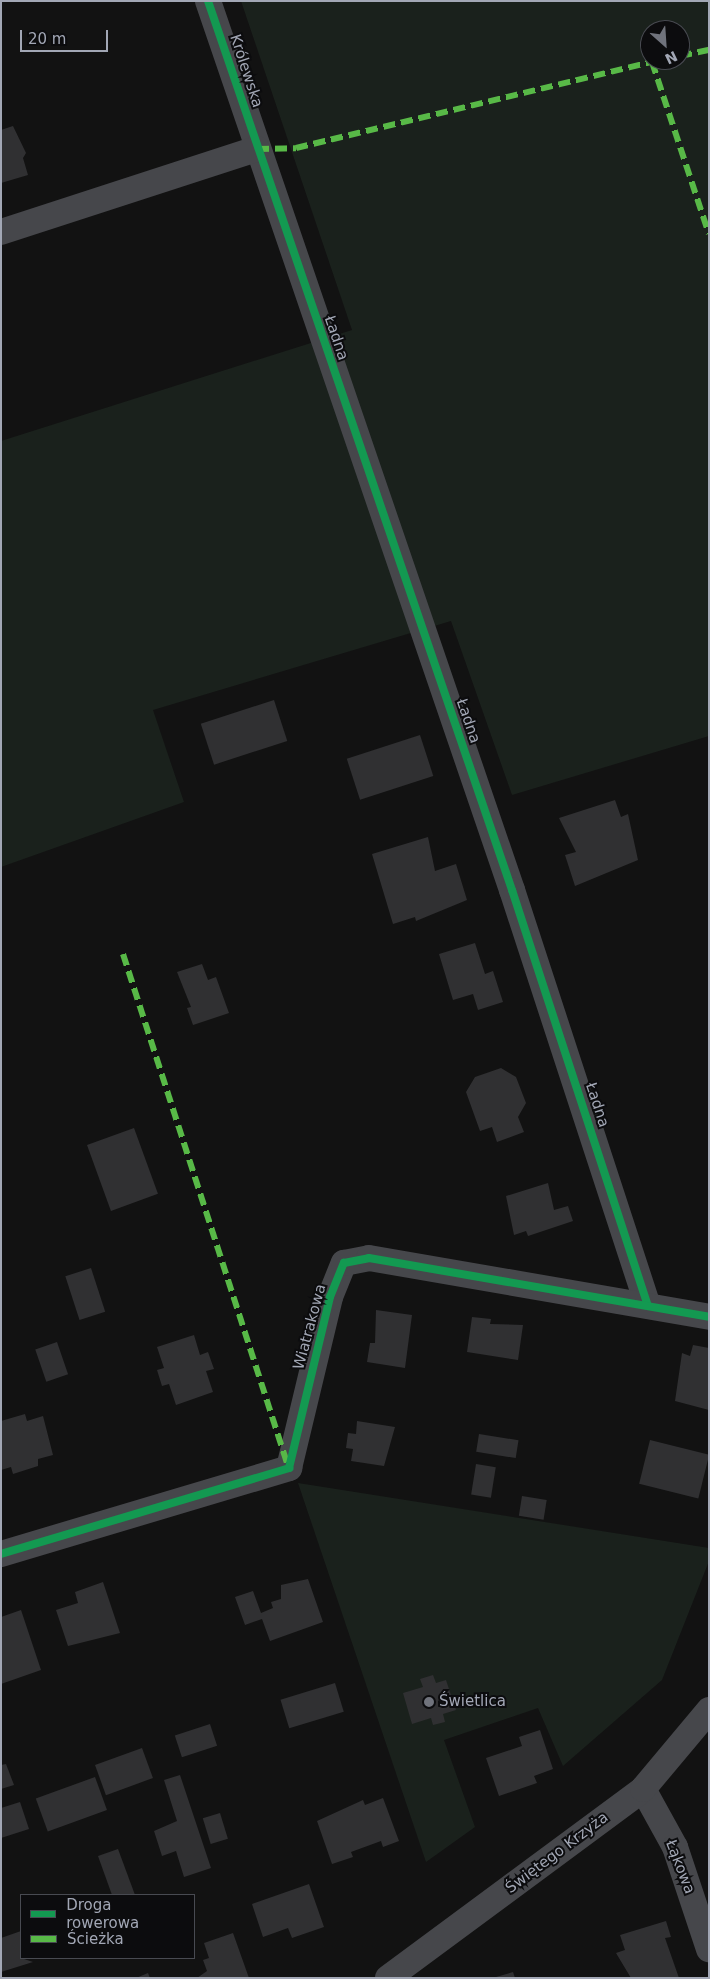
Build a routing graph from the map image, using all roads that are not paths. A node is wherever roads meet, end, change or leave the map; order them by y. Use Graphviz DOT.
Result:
graph roads {
  1 [pos="208,1"];
  2 [pos="257,149"];
  3 [pos="1,232"];
  4 [pos="647,1304"];
  5 [pos="709,1317"];
  6 [pos="1,1554"];
  7 [pos="709,1710"];
  8 [pos="643,1789"];
  9 [pos="709,1949"];
  10 [pos="388,1978"];
  1 -- 2 [label="street, Królewska"];
  2 -- 3 [label="street"];
  2 -- 4 [label="street, Ładna"];
  4 -- 5 [label="street, Wiatrakowa"];
  4 -- 6 [label="street, Wiatrakowa"];
  7 -- 8 [label="street, Świętego Krzyża"];
  8 -- 9 [label="street, Łąkowa"];
  8 -- 10 [label="street, Świętego Krzyża"];
}
